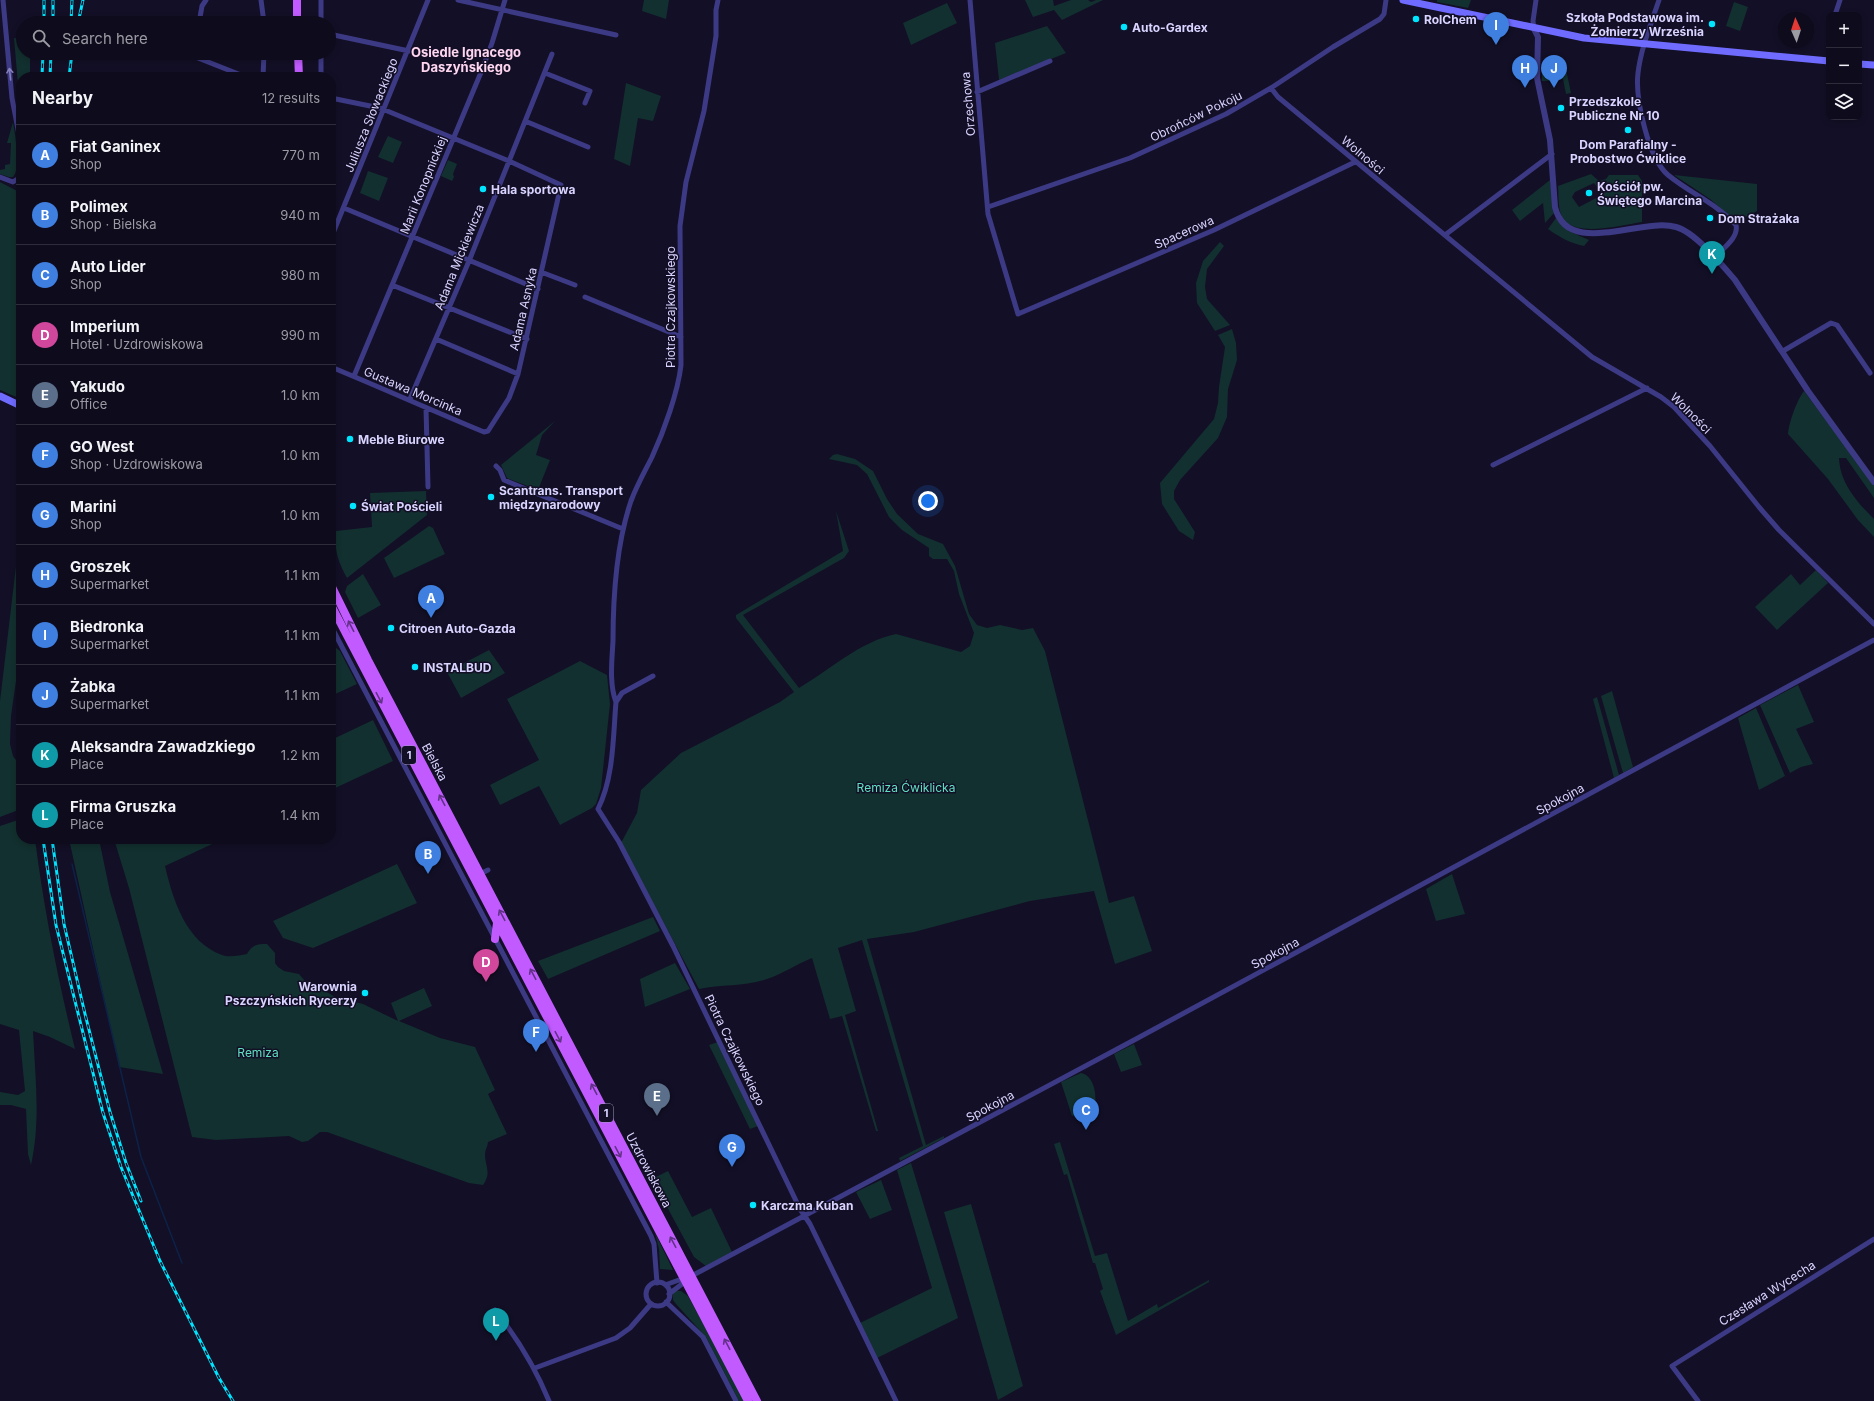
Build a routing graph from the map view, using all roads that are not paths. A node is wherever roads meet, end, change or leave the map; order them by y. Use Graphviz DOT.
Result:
graph roads {
  1 [pos="3,0"];
  2 [pos="206,0"];
  3 [pos="261,0"];
  4 [pos="292,0"];
  5 [pos="297,0"];
  6 [pos="321,0"];
  7 [pos="428,0"];
  8 [pos="458,0"];
  9 [pos="505,0"];
  10 [pos="718,0"];
  11 [pos="970,0"];
  12 [pos="1386,0"];
  13 [pos="1403,0"];
  14 [pos="1536,0"];
  15 [pos="1659,0"];
  16 [pos="1840,0"];
  17 [pos="502,10"];
  18 [pos="1836,12"];
  19 [pos="200,16"];
  20 [pos="263,16"];
  21 [pos="292,16"];
  22 [pos="298,16"];
  23 [pos="321,16"];
  24 [pos="1534,29"];
  25 [pos="616,34"];
  26 [pos="336,35"];
  27 [pos="1644,44"];
  28 [pos="409,51"];
  29 [pos="552,54"];
  30 [pos="207,60"];
  31 [pos="264,60"];
  32 [pos="293,60"];
  33 [pos="298,60"];
  34 [pos="321,60"];
  35 [pos="1050,61"];
  36 [pos="1826,61"];
  37 [pos="1862,64"];
  38 [pos="1874,65"];
  39 [pos="235,72"];
  40 [pos="263,72"];
  41 [pos="293,72"];
  42 [pos="299,72"];
  43 [pos="321,72"];
  44 [pos="545,73"];
  45 [pos="1271,88"];
  46 [pos="977,92"];
  47 [pos="336,99"];
  48 [pos="585,104"];
  49 [pos="384,110"];
  50 [pos="16,119"];
  51 [pos="525,121"];
  52 [pos="453,138"];
  53 [pos="588,147"];
  54 [pos="1552,154"];
  55 [pos="509,161"];
  56 [pos="1355,162"];
  57 [pos="0,177"];
  58 [pos="16,181"];
  59 [pos="988,207"];
  60 [pos="344,208"];
  61 [pos="336,226"];
  62 [pos="1445,235"];
  63 [pos="412,238"];
  64 [pos="1714,257"];
  65 [pos="469,261"];
  66 [pos="541,272"];
  67 [pos="392,285"];
  68 [pos="575,285"];
  69 [pos="538,289"];
  70 [pos="585,297"];
  71 [pos="449,308"];
  72 [pos="1018,314"];
  73 [pos="681,337"];
  74 [pos="436,339"];
  75 [pos="527,339"];
  76 [pos="1782,351"];
  77 [pos="336,369"];
  78 [pos="1870,373"];
  79 [pos="518,374"];
  80 [pos="354,376"];
  81 [pos="1647,388"];
  82 [pos="0,396"];
  83 [pos="410,400"];
  84 [pos="16,404"];
  85 [pos="426,408"];
  86 [pos="488,431"];
  87 [pos="1493,464"];
  88 [pos="496,466"];
  89 [pos="1874,482"];
  90 [pos="428,487"];
  91 [pos="623,529"];
  92 [pos="336,595"];
  93 [pos="336,615"];
  94 [pos="1874,624"];
  95 [pos="336,636"];
  96 [pos="1874,640"];
  97 [pos="653,676"];
  98 [pos="616,702"];
  99 [pos="496,922"];
  100 [pos="495,939"];
  101 [pos="517,951"];
  102 [pos="804,1216"];
  103 [pos="1874,1239"];
  104 [pos="688,1278"];
  105 [pos="657,1283"];
  106 [pos="665,1285"];
  107 [pos="669,1294"];
  108 [pos="666,1302"];
  109 [pos="651,1304"];
  110 [pos="495,1310"];
  111 [pos="535,1368"];
  112 [pos="549,1401"];
  113 [pos="736,1401"];
  114 [pos="748,1401"];
  115 [pos="757,1401"];
  116 [pos="896,1401"];
  117 [pos="1698,1401"];
  50 -- 1 [label="street, one-way"];
  2 -- 19 [label="street"];
  3 -- 20 [label="street"];
  4 -- 21 [label="main road"];
  5 -- 22 [label="main road"];
  6 -- 23 [label="street"];
  7 -- 28 [label="street, Juliusza Słowackiego"];
  8 -- 17 [label="street"];
  9 -- 17 [label="street, Marii Konopnickiej"];
  10 -- 73 [label="street, Piotra Czajkowskiego"];
  11 -- 46 [label="street, Orzechowa"];
  12 -- 45 [label="street, Obrońców Pokoju"];
  13 -- 24 [label="main road"];
  14 -- 24 [label="street"];
  15 -- 27 [label="street"];
  16 -- 18 [label="street"];
  17 -- 25 [label="street"];
  17 -- 52 [label="street, Marii Konopnickiej"];
  24 -- 27 [label="main road"];
  24 -- 54 [label="street"];
  26 -- 28 [label="street"];
  27 -- 36 [label="main road"];
  27 -- 64 [label="street"];
  28 -- 49 [label="street, Juliusza Słowackiego"];
  29 -- 44 [label="street, Adama Mickiewicza"];
  30 -- 39 [label="street"];
  31 -- 40 [label="street"];
  32 -- 41 [label="main road"];
  33 -- 42 [label="main road"];
  34 -- 43 [label="street"];
  35 -- 46 [label="street"];
  37 -- 38 [label="main road"];
  44 -- 48 [label="street"];
  44 -- 51 [label="street, Adama Mickiewicza"];
  45 -- 56 [label="street, Wolności"];
  45 -- 59 [label="street, Obrońców Pokoju"];
  46 -- 59 [label="street, Orzechowa"];
  47 -- 49 [label="street"];
  49 -- 52 [label="street"];
  49 -- 60 [label="street, Juliusza Słowackiego"];
  51 -- 53 [label="street"];
  51 -- 55 [label="street, Adama Mickiewicza"];
  52 -- 55 [label="street"];
  52 -- 63 [label="street, Marii Konopnickiej"];
  54 -- 62 [label="street"];
  54 -- 64 [label="street"];
  55 -- 65 [label="street, Adama Mickiewicza"];
  55 -- 66 [label="street, Adama Asnyka"];
  56 -- 62 [label="street, Wolności"];
  56 -- 72 [label="street, Spacerowa"];
  57 -- 58 [label="street, one-way"];
  59 -- 72 [label="street, Orzechowa"];
  60 -- 61 [label="street, Juliusza Słowackiego"];
  60 -- 63 [label="street"];
  62 -- 81 [label="street, Wolności"];
  63 -- 65 [label="street"];
  63 -- 67 [label="street, Marii Konopnickiej"];
  64 -- 76 [label="street"];
  65 -- 69 [label="street"];
  65 -- 71 [label="street, Adama Mickiewicza"];
  66 -- 68 [label="street"];
  66 -- 69 [label="street, Adama Asnyka"];
  67 -- 71 [label="street"];
  67 -- 80 [label="street, Marii Konopnickiej"];
  69 -- 75 [label="street, Adama Asnyka"];
  70 -- 73 [label="street"];
  71 -- 74 [label="street, Adama Mickiewicza"];
  71 -- 75 [label="street"];
  73 -- 91 [label="street, Piotra Czajkowskiego"];
  74 -- 79 [label="street"];
  74 -- 83 [label="street, Adama Mickiewicza"];
  75 -- 79 [label="street, Adama Asnyka"];
  76 -- 78 [label="street"];
  76 -- 89 [label="street"];
  77 -- 80 [label="street, Gustawa Morcinka"];
  79 -- 86 [label="street, Adama Asnyka"];
  80 -- 83 [label="street, Gustawa Morcinka"];
  81 -- 87 [label="street"];
  81 -- 94 [label="street, Wolności"];
  82 -- 84 [label="main road"];
  83 -- 85 [label="street, Gustawa Morcinka"];
  85 -- 86 [label="street, Gustawa Morcinka"];
  85 -- 90 [label="street"];
  88 -- 91 [label="street"];
  91 -- 98 [label="street, Piotra Czajkowskiego"];
  101 -- 92 [label="main road, Bielska / 1, one-way"];
  93 -- 99 [label="main road, Bielska / 1, one-way"];
  95 -- 100 [label="street"];
  96 -- 102 [label="street, Spokojna"];
  97 -- 98 [label="street"];
  98 -- 102 [label="street, Piotra Czajkowskiego"];
  99 -- 100 [label="main road"];
  99 -- 101 [label="main road, Bielska / 1"];
  100 -- 105 [label="street"];
  104 -- 101 [label="main road, Uzdrowiskowa / 1, one-way"];
  101 -- 104 [label="main road, Uzdrowiskowa / 1, one-way"];
  102 -- 104 [label="street, Spokojna"];
  102 -- 116 [label="street, Piotra Czajkowskiego"];
  103 -- 117 [label="street, Czesława Wycecha"];
  104 -- 106 [label="street"];
  104 -- 107 [label="street"];
  104 -- 114 [label="main road, Uzdrowiskowa / 1"];
  115 -- 104 [label="main road, Uzdrowiskowa / 1, one-way"];
  105 -- 106 [label="street"];
  105 -- 109 [label="street"];
  106 -- 107 [label="street"];
  107 -- 108 [label="street"];
  108 -- 109 [label="street"];
  108 -- 113 [label="street"];
  109 -- 111 [label="street"];
  110 -- 111 [label="street"];
  111 -- 112 [label="street"];
}
